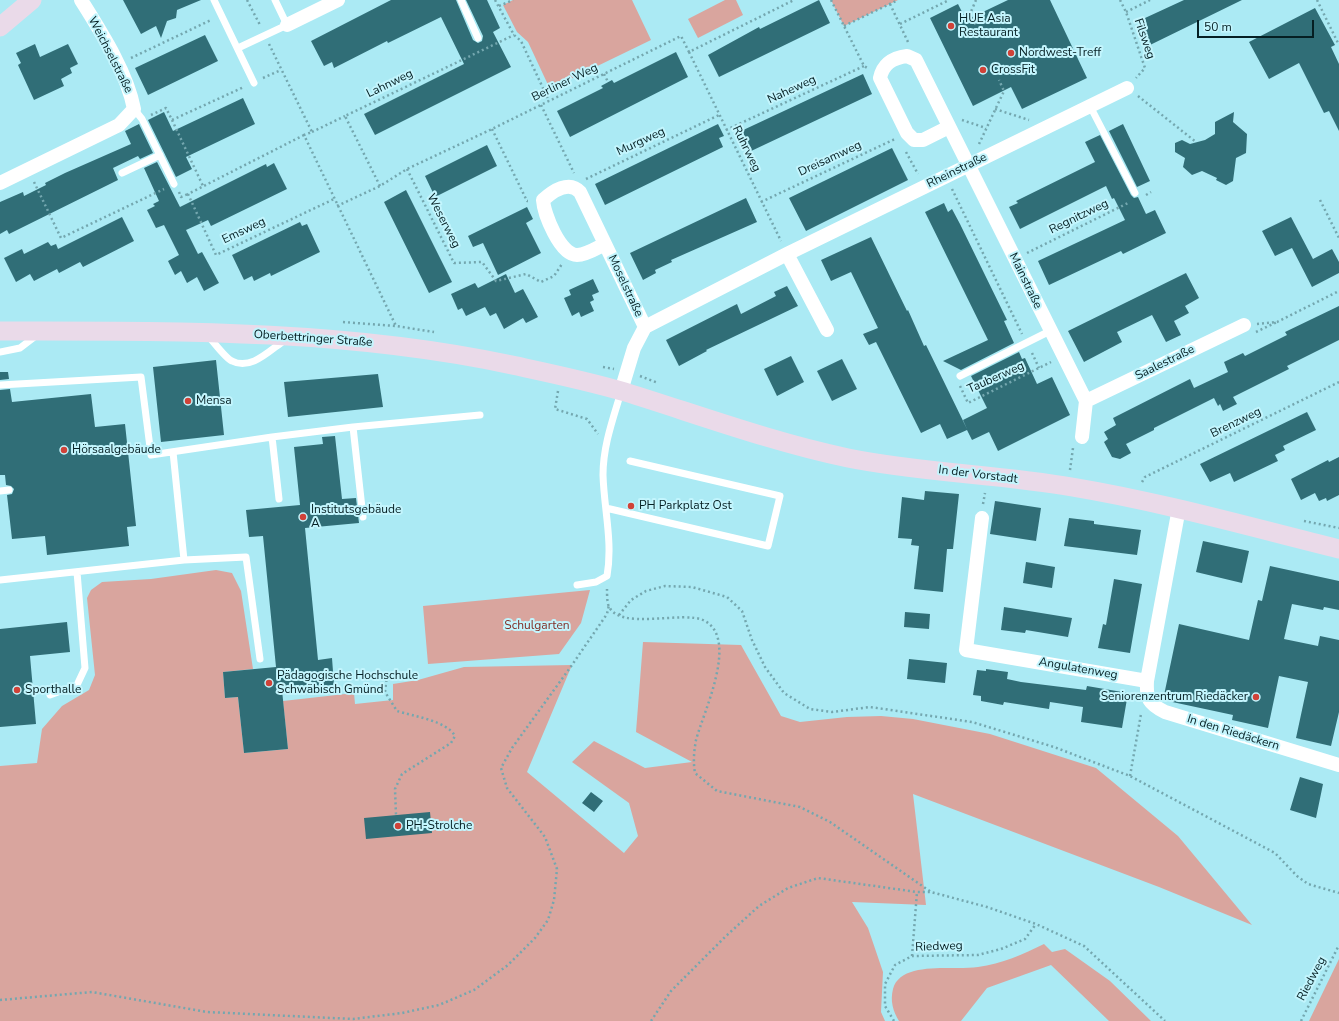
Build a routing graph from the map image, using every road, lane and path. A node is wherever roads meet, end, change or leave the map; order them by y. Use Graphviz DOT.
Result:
graph roads {
  1 [pos="32,0"];
  2 [pos="81,0"];
  3 [pos="214,0"];
  4 [pos="247,0"];
  5 [pos="275,0"];
  6 [pos="338,0"];
  7 [pos="461,0"];
  8 [pos="495,0"];
  9 [pos="513,0"];
  10 [pos="794,0"];
  11 [pos="831,0"];
  12 [pos="898,0"];
  13 [pos="949,0"];
  14 [pos="976,0"];
  15 [pos="1120,0"];
  16 [pos="1150,0"];
  17 [pos="1317,0"];
  18 [pos="890,4"];
  19 [pos="499,6"];
  20 [pos="1126,12"];
  21 [pos="970,14"];
  22 [pos="221,16"];
  23 [pos="964,17"];
  24 [pos="900,24"];
  25 [pos="287,25"];
  26 [pos="844,26"];
  27 [pos="0,27"];
  28 [pos="977,27"];
  29 [pos="514,35"];
  30 [pos="265,36"];
  31 [pos="478,38"];
  32 [pos="1339,45"];
  33 [pos="238,48"];
  34 [pos="689,52"];
  35 [pos="907,56"];
  36 [pos="117,64"];
  37 [pos="281,70"];
  38 [pos="604,74"];
  39 [pos="999,80"];
  40 [pos="608,82"];
  41 [pos="254,83"];
  42 [pos="1127,88"];
  43 [pos="549,101"];
  44 [pos="541,105"];
  45 [pos="1090,106"];
  46 [pos="995,109"];
  47 [pos="138,114"];
  48 [pos="719,115"];
  49 [pos="345,116"];
  50 [pos="172,120"];
  51 [pos="1048,126"];
  52 [pos="949,127"];
  53 [pos="492,129"];
  54 [pos="726,130"];
  55 [pos="312,132"];
  56 [pos="304,135"];
  57 [pos="903,135"];
  58 [pos="1196,142"];
  59 [pos="160,155"];
  60 [pos="968,166"];
  61 [pos="28,168"];
  62 [pos="407,169"];
  63 [pos="122,173"];
  64 [pos="919,177"];
  65 [pos="946,177"];
  66 [pos="0,183"];
  67 [pos="174,184"];
  68 [pos="575,184"];
  69 [pos="203,186"];
  70 [pos="380,186"];
  71 [pos="1151,192"];
  72 [pos="1135,193"];
  73 [pos="188,194"];
  74 [pos="1144,195"];
  75 [pos="334,199"];
  76 [pos="543,200"];
  77 [pos="1320,200"];
  78 [pos="762,202"];
  79 [pos="1131,202"];
  80 [pos="337,206"];
  81 [pos="1339,238"];
  82 [pos="606,244"];
  83 [pos="569,254"];
  84 [pos="787,254"];
  85 [pos="1014,259"];
  86 [pos="1339,292"];
  87 [pos="1244,325"];
  88 [pos="396,326"];
  89 [pos="645,327"];
  90 [pos="827,330"];
  91 [pos="0,331"];
  92 [pos="43,331"];
  93 [pos="1050,331"];
  94 [pos="206,333"];
  95 [pos="290,336"];
  96 [pos="1027,342"];
  97 [pos="0,352"];
  98 [pos="1063,357"];
  99 [pos="1039,368"];
  100 [pos="561,376"];
  101 [pos="960,376"];
  102 [pos="1339,382"];
  103 [pos="959,384"];
  104 [pos="0,385"];
  105 [pos="621,391"];
  106 [pos="1086,401"];
  107 [pos="480,416"];
  108 [pos="353,427"];
  109 [pos="272,437"];
  110 [pos="1082,437"];
  111 [pos="606,444"];
  112 [pos="173,452"];
  113 [pos="630,460"];
  114 [pos="1070,469"];
  115 [pos="987,476"];
  116 [pos="1142,482"];
  117 [pos="9,490"];
  118 [pos="0,491"];
  119 [pos="279,499"];
  120 [pos="606,508"];
  121 [pos="1178,508"];
  122 [pos="363,518"];
  123 [pos="982,518"];
  124 [pos="1339,549"];
  125 [pos="184,560"];
  126 [pos="78,572"];
  127 [pos="607,576"];
  128 [pos="0,580"];
  129 [pos="576,585"];
  130 [pos="608,605"];
  131 [pos="619,615"];
  132 [pos="260,659"];
  133 [pos="387,675"];
  134 [pos="1147,681"];
  135 [pos="50,696"];
  136 [pos="1142,708"];
  137 [pos="1339,766"];
  138 [pos="1130,776"];
  139 [pos="396,815"];
  140 [pos="917,892"];
  141 [pos="931,892"];
  142 [pos="1339,893"];
  143 [pos="1036,924"];
  144 [pos="1339,945"];
  145 [pos="912,956"];
  146 [pos="0,1000"];
  147 [pos="651,1021"];
  148 [pos="894,1021"];
  149 [pos="1165,1021"];
  150 [pos="1301,1021"];
  1 -- 27 [label="street"];
  2 -- 36 [label="street, Weichselstraße"];
  3 -- 22 [label="lane"];
  4 -- 30 [label="path"];
  5 -- 25 [label="lane"];
  6 -- 25 [label="street"];
  7 -- 31 [label="lane"];
  8 -- 19 [label="path"];
  9 -- 19 [label="path"];
  10 -- 34 [label="path"];
  11 -- 26 [label="path"];
  12 -- 18 [label="path"];
  13 -- 24 [label="path"];
  14 -- 21 [label="path"];
  15 -- 20 [label="path, Filsweg"];
  16 -- 20 [label="path, Filsweg"];
  17 -- 32 [label="path"];
  18 -- 24 [label="path"];
  18 -- 26 [label="path"];
  19 -- 29 [label="path"];
  20 -- 42 [label="path, Filsweg"];
  21 -- 23 [label="path"];
  21 -- 28 [label="path"];
  22 -- 33 [label="lane"];
  22 -- 36 [label="path"];
  24 -- 35 [label="path"];
  25 -- 30 [label="lane"];
  26 -- 54 [label="path, Naheweg"];
  29 -- 43 [label="path"];
  29 -- 49 [label="path, Lahnweg"];
  30 -- 33 [label="lane"];
  30 -- 37 [label="path"];
  33 -- 41 [label="lane"];
  34 -- 38 [label="path, Berliner Weg"];
  34 -- 48 [label="path, Ruhrweg"];
  35 -- 52 [label="street, Mainstraße"];
  35 -- 57 [label="street"];
  36 -- 47 [label="street, Weichselstraße"];
  37 -- 41 [label="path"];
  37 -- 55 [label="path"];
  38 -- 40 [label="path"];
  38 -- 43 [label="path, Berliner Weg"];
  39 -- 46 [label="path"];
  41 -- 50 [label="path"];
  42 -- 45 [label="street, Rheinstraße"];
  42 -- 58 [label="path"];
  43 -- 44 [label="path, Berliner Weg"];
  44 -- 53 [label="path, Berliner Weg"];
  44 -- 68 [label="path"];
  45 -- 51 [label="street, Rheinstraße"];
  45 -- 72 [label="lane"];
  46 -- 51 [label="path"];
  46 -- 60 [label="path"];
  47 -- 50 [label="path"];
  47 -- 59 [label="lane"];
  47 -- 61 [label="street, Weichselstraße"];
  48 -- 54 [label="path, Ruhrweg"];
  48 -- 68 [label="path, Murgweg"];
  49 -- 55 [label="path, Lahnweg"];
  49 -- 70 [label="path"];
  50 -- 69 [label="path"];
  51 -- 60 [label="street, Rheinstraße"];
  52 -- 57 [label="street"];
  52 -- 60 [label="street, Mainstraße"];
  53 -- 62 [label="path, Berliner Weg"];
  53 -- 76 [label="path"];
  54 -- 78 [label="path, Ruhrweg"];
  55 -- 56 [label="path"];
  56 -- 69 [label="path"];
  56 -- 75 [label="path"];
  57 -- 64 [label="path"];
  57 -- 78 [label="path, Dreisamweg"];
  59 -- 63 [label="lane"];
  59 -- 67 [label="lane"];
  60 -- 65 [label="street, Rheinstraße"];
  60 -- 85 [label="street, Mainstraße"];
  61 -- 66 [label="street, Weichselstraße"];
  61 -- 67 [label="path"];
  62 -- 70 [label="path, Berliner Weg"];
  62 -- 83 [label="path, Weserweg"];
  65 -- 84 [label="street, Rheinstraße"];
  65 -- 96 [label="path"];
  67 -- 73 [label="path"];
  68 -- 76 [label="street"];
  68 -- 82 [label="street, Moselstraße"];
  69 -- 73 [label="path"];
  70 -- 80 [label="path, Berliner Weg"];
  71 -- 74 [label="path"];
  73 -- 75 [label="path, Emsweg"];
  75 -- 80 [label="path"];
  76 -- 83 [label="street"];
  77 -- 81 [label="path"];
  78 -- 84 [label="path, Ruhrweg"];
  79 -- 85 [label="path, Regnitzweg"];
  80 -- 88 [label="path"];
  82 -- 83 [label="street, Moselstraße"];
  82 -- 89 [label="street, Moselstraße"];
  84 -- 89 [label="street, Rheinstraße"];
  84 -- 90 [label="street"];
  85 -- 93 [label="street, Mainstraße"];
  86 -- 87 [label="path"];
  87 -- 106 [label="street, Saalestraße"];
  89 -- 105 [label="street"];
  91 -- 92 [label="street, Oberbettringer Straße"];
  92 -- 94 [label="street, Oberbettringer Straße"];
  92 -- 97 [label="lane"];
  93 -- 96 [label="lane"];
  93 -- 98 [label="street, Mainstraße"];
  94 -- 95 [label="street, Oberbettringer Straße"];
  94 -- 95 [label="lane"];
  95 -- 100 [label="street, Oberbettringer Straße"];
  96 -- 99 [label="path"];
  96 -- 101 [label="lane"];
  98 -- 99 [label="path, Tauberweg"];
  98 -- 106 [label="street, Mainstraße"];
  99 -- 103 [label="path, Tauberweg"];
  100 -- 105 [label="street, Oberbettringer Straße"];
  100 -- 111 [label="path"];
  102 -- 116 [label="path, Brenzweg"];
  104 -- 112 [label="lane"];
  105 -- 111 [label="lane"];
  105 -- 115 [label="street, In der Vorstadt"];
  106 -- 110 [label="street"];
  107 -- 108 [label="lane"];
  108 -- 109 [label="lane"];
  108 -- 122 [label="lane"];
  109 -- 112 [label="lane"];
  109 -- 119 [label="lane"];
  110 -- 114 [label="path"];
  111 -- 120 [label="lane"];
  112 -- 125 [label="lane"];
  113 -- 120 [label="lane"];
  115 -- 121 [label="street, In der Vorstadt"];
  115 -- 123 [label="path"];
  117 -- 118 [label="lane"];
  120 -- 127 [label="lane"];
  121 -- 124 [label="street, In der Vorstadt"];
  121 -- 134 [label="street"];
  123 -- 134 [label="street, Angulatenweg"];
  125 -- 126 [label="lane"];
  125 -- 132 [label="lane"];
  126 -- 128 [label="lane"];
  126 -- 135 [label="lane"];
  127 -- 129 [label="lane"];
  127 -- 130 [label="path"];
  130 -- 131 [label="path"];
  130 -- 146 [label="path"];
  131 -- 138 [label="path"];
  131 -- 141 [label="path"];
  133 -- 139 [label="path"];
  134 -- 137 [label="street, In den Riedäckern"];
  136 -- 138 [label="path"];
  138 -- 142 [label="path"];
  140 -- 141 [label="path"];
  140 -- 145 [label="path"];
  140 -- 147 [label="path"];
  141 -- 143 [label="path"];
  143 -- 145 [label="path, Riedweg"];
  143 -- 149 [label="path"];
  144 -- 150 [label="path, Riedweg"];
  145 -- 148 [label="path, Riedweg"];
}
